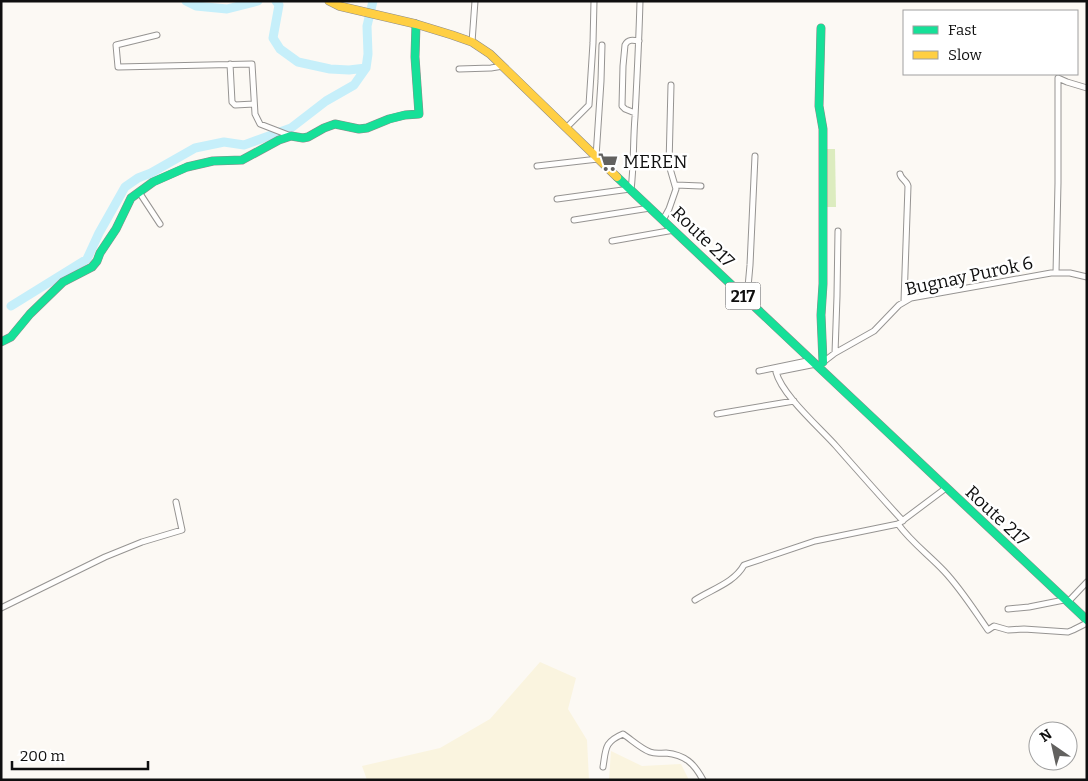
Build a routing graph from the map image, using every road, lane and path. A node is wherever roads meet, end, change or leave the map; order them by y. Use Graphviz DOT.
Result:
graph roads {
  1 [pos="329,1"];
  2 [pos="474,1"];
  3 [pos="594,1"];
  4 [pos="640,1"];
  5 [pos="416,24"];
  6 [pos="821,28"];
  7 [pos="156,35"];
  8 [pos="639,41"];
  9 [pos="472,42"];
  10 [pos="602,45"];
  11 [pos="230,64"];
  12 [pos="503,66"];
  13 [pos="459,69"];
  14 [pos="671,85"];
  15 [pos="1087,88"];
  16 [pos="254,104"];
  17 [pos="635,113"];
  18 [pos="566,128"];
  19 [pos="291,136"];
  20 [pos="755,156"];
  21 [pos="597,158"];
  22 [pos="537,166"];
  23 [pos="900,174"];
  24 [pos="676,185"];
  25 [pos="701,186"];
  26 [pos="631,190"];
  27 [pos="139,192"];
  28 [pos="557,199"];
  29 [pos="650,208"];
  30 [pos="574,220"];
  31 [pos="663,220"];
  32 [pos="160,224"];
  33 [pos="674,230"];
  34 [pos="838,231"];
  35 [pos="612,241"];
  36 [pos="1056,273"];
  37 [pos="1087,277"];
  38 [pos="747,299"];
  39 [pos="904,302"];
  40 [pos="1,342"];
  41 [pos="836,353"];
  42 [pos="817,363"];
  43 [pos="759,372"];
  44 [pos="794,401"];
  45 [pos="717,414"];
  46 [pos="946,488"];
  47 [pos="176,502"];
  48 [pos="900,522"];
  49 [pos="1087,582"];
  50 [pos="695,600"];
  51 [pos="1066,601"];
  52 [pos="1,608"];
  53 [pos="1008,609"];
  54 [pos="1087,622"];
  55 [pos="604,767"];
  56 [pos="703,780"];
  1 -- 5 [label="main road, Route 217 / 217"];
  2 -- 9 [label="street"];
  3 -- 18 [label="street"];
  4 -- 8 [label="street"];
  5 -- 9 [label="main road, Route 217 / 217"];
  5 -- 19 [label="main road"];
  6 -- 42 [label="main road"];
  7 -- 11 [label="street"];
  8 -- 17 [label="street"];
  8 -- 17 [label="street"];
  9 -- 12 [label="main road, Route 217 / 217"];
  10 -- 21 [label="street"];
  11 -- 16 [label="street"];
  11 -- 16 [label="street"];
  12 -- 13 [label="street"];
  12 -- 18 [label="main road, Route 217 / 217"];
  14 -- 24 [label="street"];
  15 -- 36 [label="street"];
  16 -- 19 [label="street"];
  17 -- 26 [label="street"];
  18 -- 21 [label="main road, Route 217 / 217"];
  19 -- 27 [label="main road"];
  20 -- 38 [label="street"];
  21 -- 22 [label="street"];
  21 -- 26 [label="main road, Route 217 / 217"];
  23 -- 39 [label="street"];
  24 -- 25 [label="street"];
  24 -- 31 [label="street"];
  26 -- 28 [label="street"];
  26 -- 29 [label="main road, Route 217 / 217"];
  27 -- 32 [label="street"];
  27 -- 40 [label="main road"];
  29 -- 30 [label="street"];
  29 -- 31 [label="main road, Route 217 / 217"];
  31 -- 33 [label="main road, Route 217 / 217"];
  33 -- 35 [label="street"];
  33 -- 38 [label="main road, Route 217 / 217"];
  34 -- 41 [label="street"];
  36 -- 37 [label="street, Bugnay Purok 6"];
  36 -- 39 [label="street, Bugnay Purok 6"];
  38 -- 42 [label="main road, Route 217 / 217"];
  39 -- 41 [label="street, Bugnay Purok 6"];
  41 -- 42 [label="street, Bugnay Purok 6"];
  42 -- 43 [label="street"];
  42 -- 44 [label="street"];
  42 -- 46 [label="main road, Route 217 / 217"];
  44 -- 45 [label="street"];
  44 -- 48 [label="street"];
  46 -- 48 [label="street"];
  46 -- 51 [label="main road, Route 217 / 217"];
  47 -- 52 [label="street"];
  48 -- 50 [label="street"];
  48 -- 54 [label="street"];
  49 -- 51 [label="street"];
  51 -- 53 [label="street"];
  51 -- 54 [label="main road, Route 217 / 217"];
  55 -- 56 [label="street"];
}
